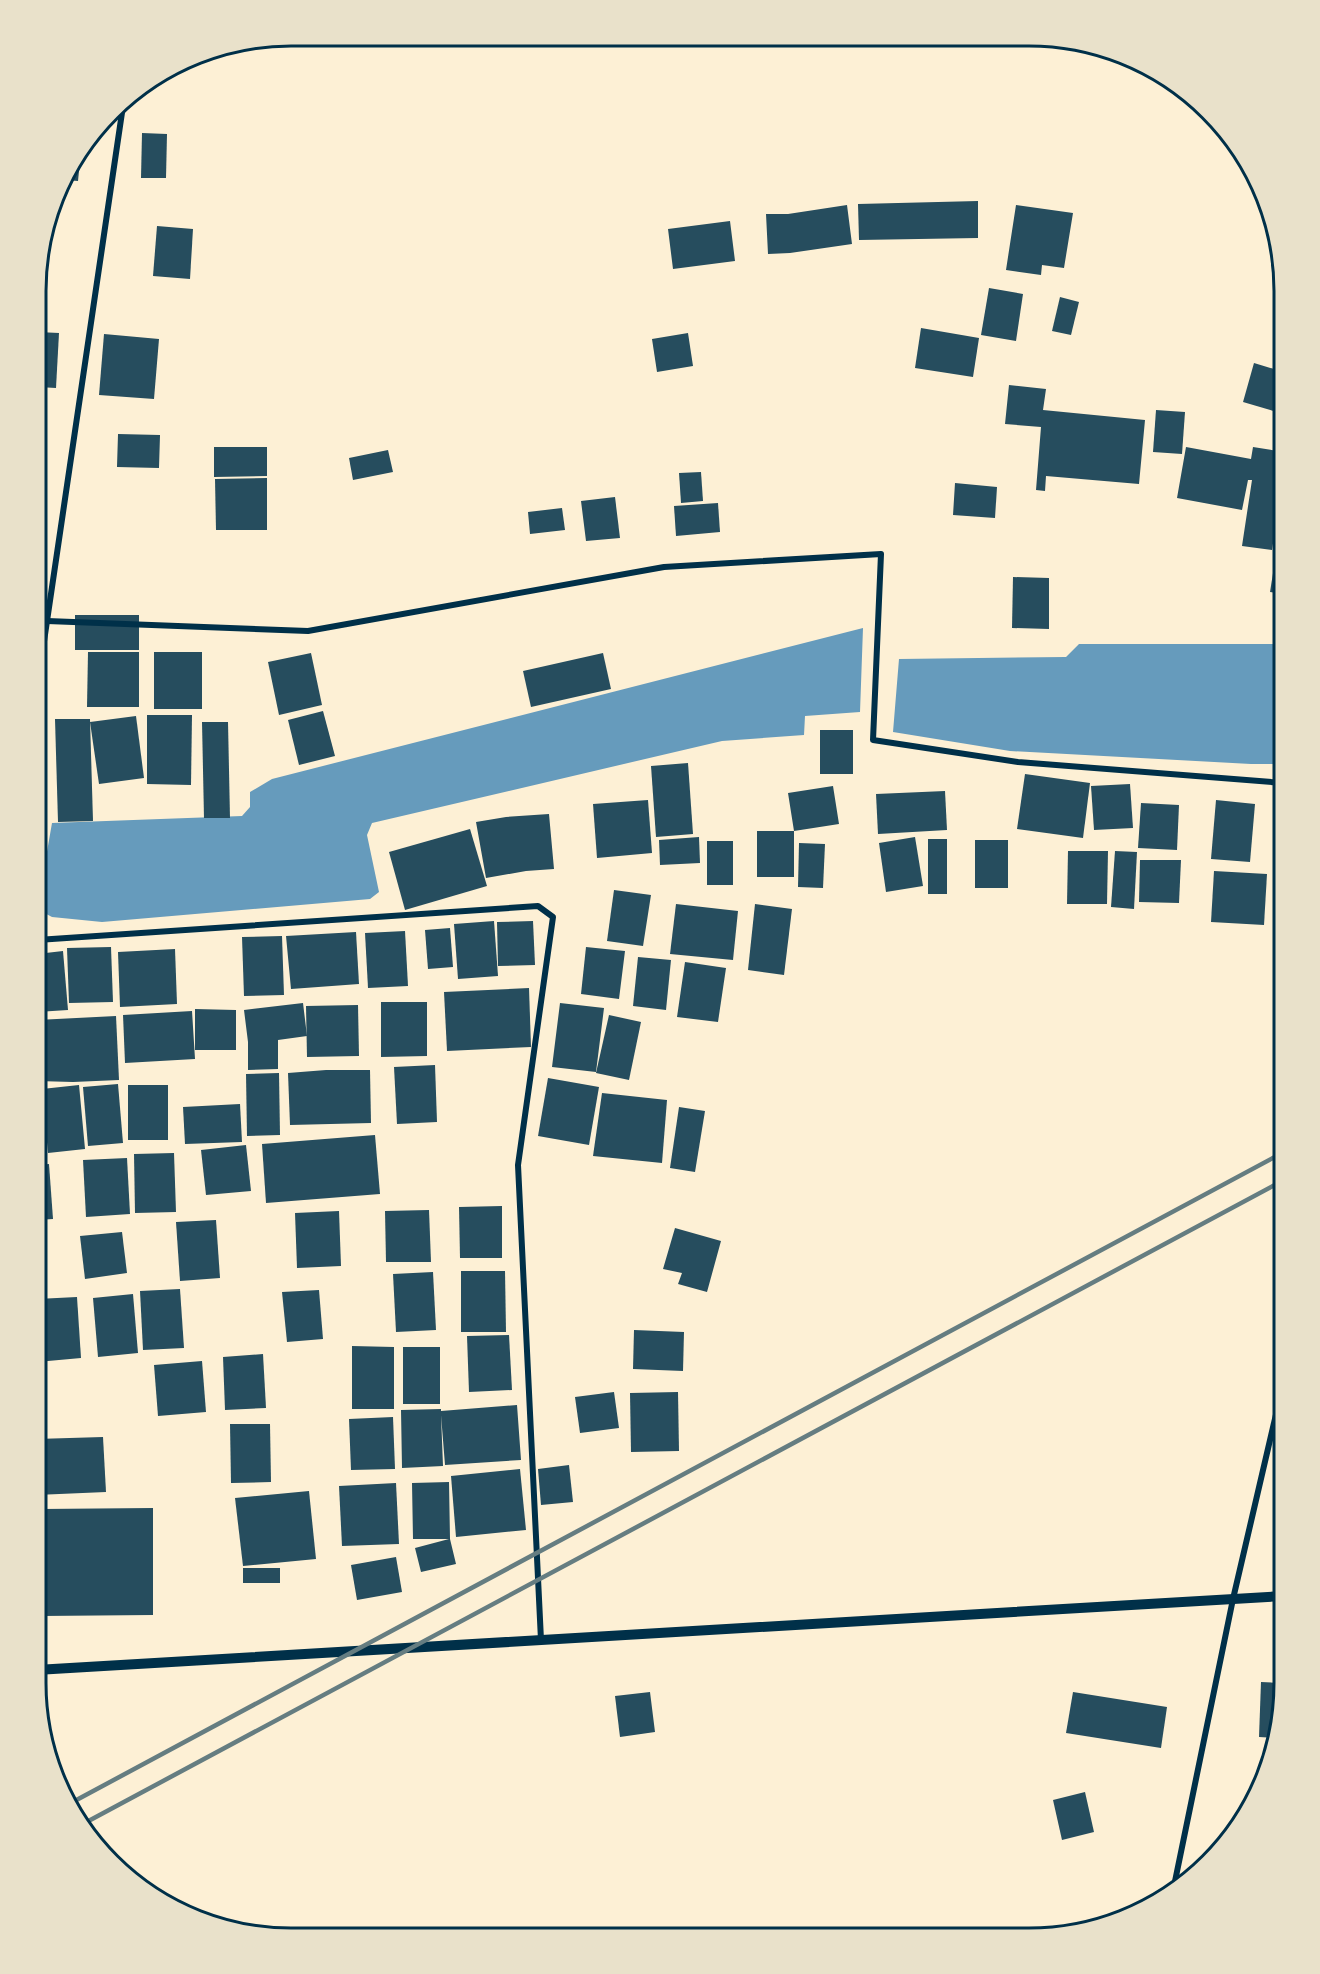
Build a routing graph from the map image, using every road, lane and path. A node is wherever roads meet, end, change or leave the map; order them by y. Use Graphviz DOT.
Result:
graph roads {
  1 [pos="122,115"];
  2 [pos="47,621"];
  3 [pos="46,628"];
  4 [pos="1274,782"];
  5 [pos="46,939"];
  6 [pos="1274,1423"];
  7 [pos="1274,1597"];
  8 [pos="1233,1599"];
  9 [pos="541,1640"];
  10 [pos="46,1669"];
  11 [pos="1176,1878"];
  1 -- 2 [label="street"];
  2 -- 3 [label="street"];
  2 -- 4 [label="street"];
  5 -- 9 [label="street"];
  6 -- 8 [label="street"];
  7 -- 8 [label="street"];
  8 -- 9 [label="street"];
  8 -- 11 [label="street"];
  9 -- 10 [label="street"];
}
